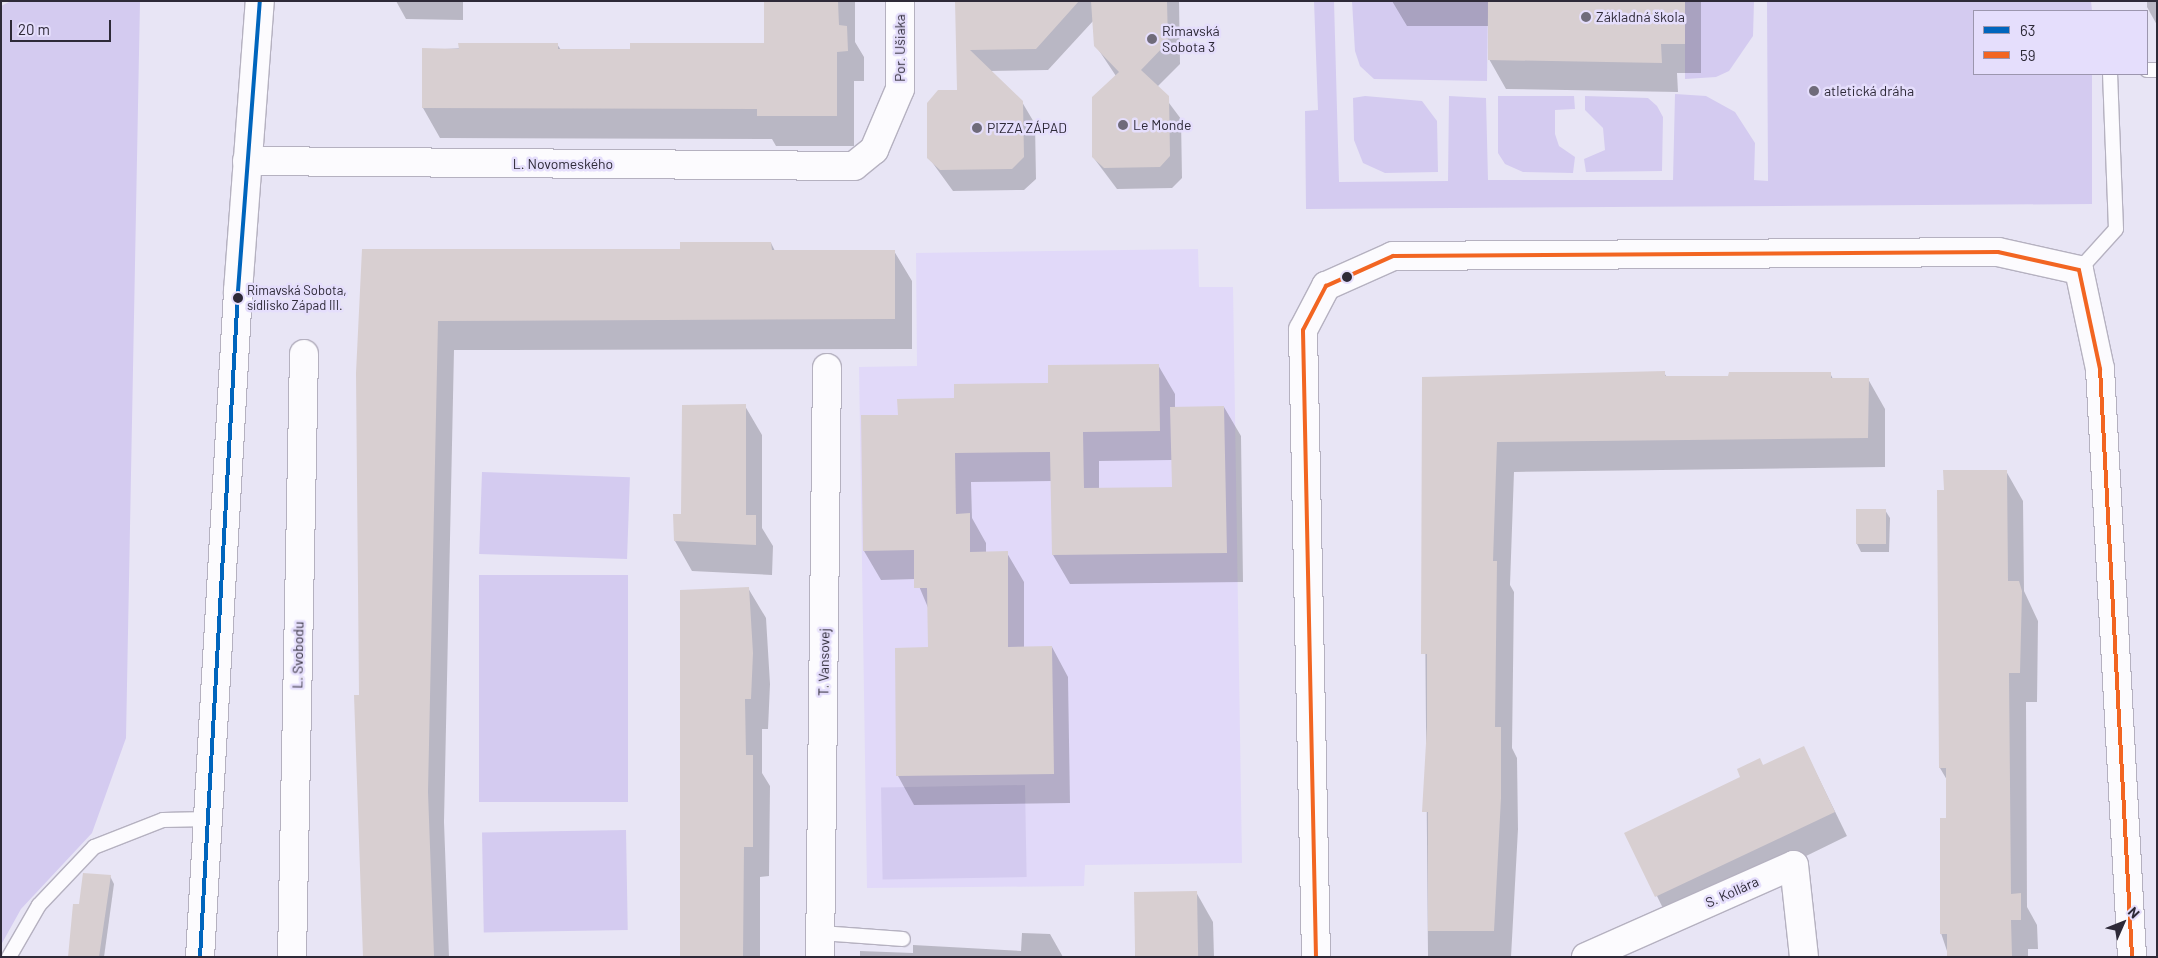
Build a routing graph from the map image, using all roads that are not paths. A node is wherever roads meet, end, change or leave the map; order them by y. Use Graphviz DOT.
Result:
graph roads {
  1 [pos="260,1"];
  2 [pos="900,1"];
  3 [pos="2110,75"];
  4 [pos="874,150"];
  5 [pos="247,161"];
  6 [pos="2079,270"];
  7 [pos="304,354"];
  8 [pos="827,368"];
  9 [pos="208,819"];
  10 [pos="903,939"];
  11 [pos="820,945"];
  12 [pos="9,957"];
  13 [pos="200,957"];
  14 [pos="292,957"];
  15 [pos="1316,957"];
  16 [pos="1586,957"];
  17 [pos="1804,957"];
  18 [pos="2132,957"];
  1 -- 5 [label="street"];
  2 -- 4 [label="street, Por. Ušiaka"];
  3 -- 6 [label="lane"];
  4 -- 5 [label="street, L. Novomeského"];
  5 -- 9 [label="street"];
  6 -- 15 [label="street"];
  6 -- 18 [label="street"];
  7 -- 14 [label="street, L. Svobodu"];
  8 -- 11 [label="street, T. Vansovej"];
  9 -- 12 [label="lane"];
  9 -- 13 [label="street"];
  10 -- 11 [label="lane"];
  16 -- 17 [label="street, S. Kollára"];
}
